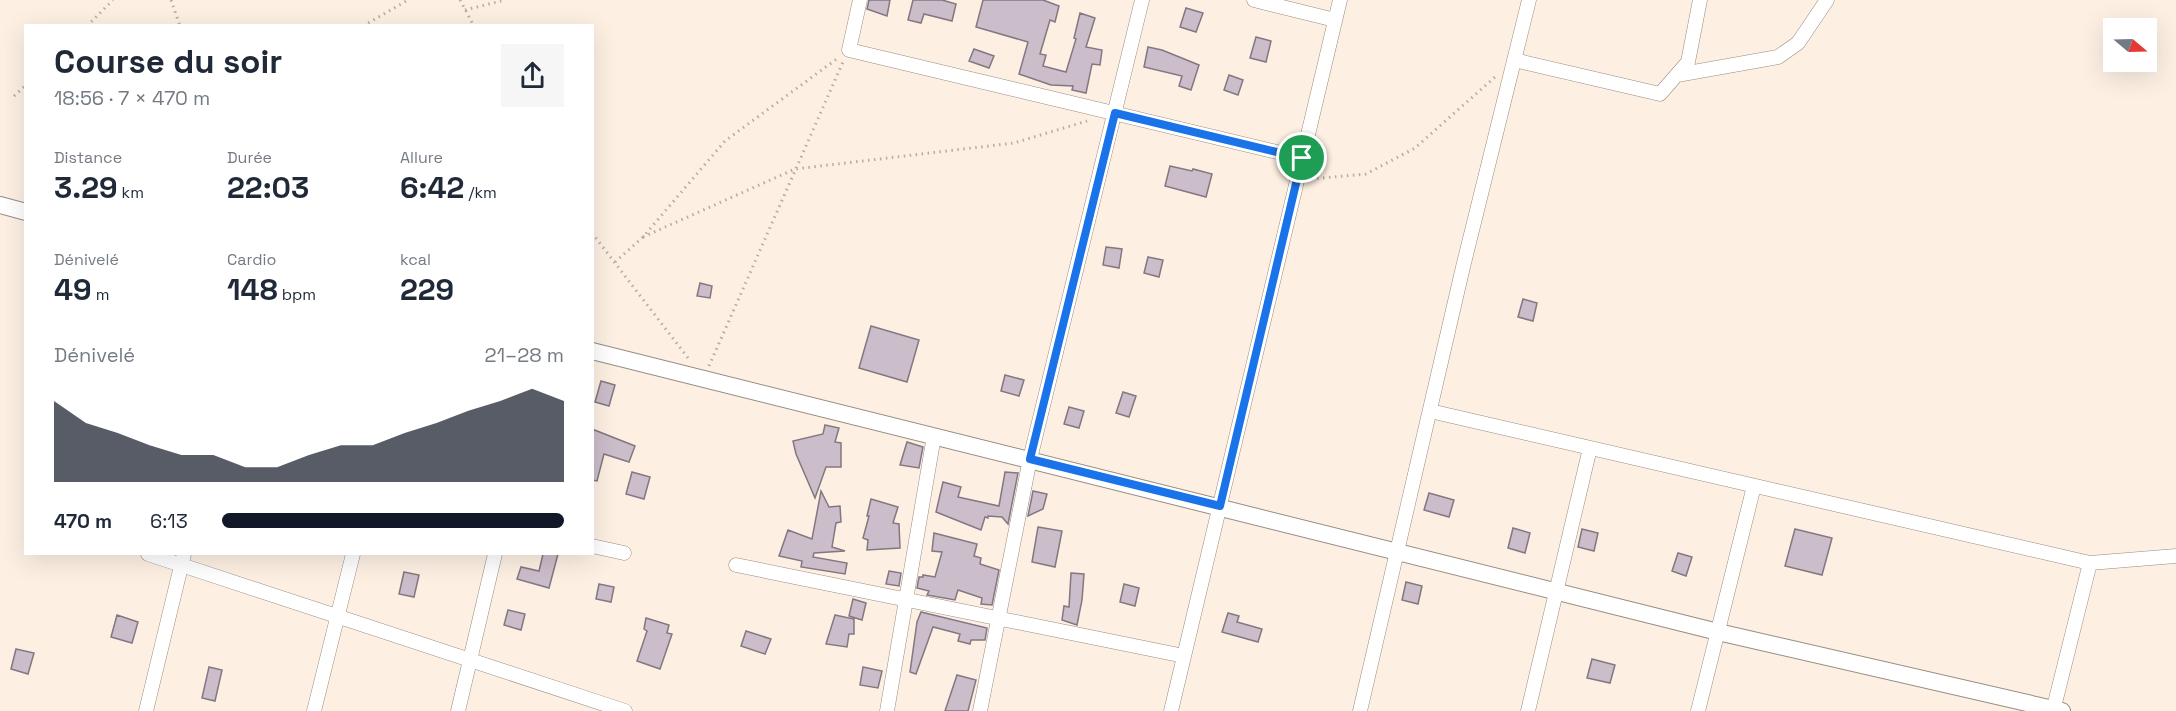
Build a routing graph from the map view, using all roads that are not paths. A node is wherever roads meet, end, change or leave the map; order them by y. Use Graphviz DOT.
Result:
graph roads {
  1 [pos="860,0"];
  2 [pos="1142,0"];
  3 [pos="1254,0"];
  4 [pos="1340,0"];
  5 [pos="1529,0"];
  6 [pos="1700,0"];
  7 [pos="1827,0"];
  8 [pos="1335,20"];
  9 [pos="1514,60"];
  10 [pos="1677,75"];
  11 [pos="1115,113"];
  12 [pos="1302,158"];
  13 [pos="0,205"];
  14 [pos="24,211"];
  15 [pos="594,351"];
  16 [pos="1430,411"];
  17 [pos="934,436"];
  18 [pos="1590,448"];
  19 [pos="1030,459"];
  20 [pos="1754,486"];
  21 [pos="1220,506"];
  22 [pos="594,546"];
  23 [pos="1397,551"];
  24 [pos="624,553"];
  25 [pos="155,555"];
  26 [pos="354,555"];
  27 [pos="495,555"];
  28 [pos="2176,556"];
  29 [pos="183,559"];
  30 [pos="2090,563"];
  31 [pos="736,565"];
  32 [pos="1556,591"];
  33 [pos="906,600"];
  34 [pos="338,616"];
  35 [pos="998,618"];
  36 [pos="1718,632"];
  37 [pos="1184,656"];
  38 [pos="470,660"];
  39 [pos="594,706"];
  40 [pos="2056,710"];
  41 [pos="146,711"];
  42 [pos="314,711"];
  43 [pos="458,711"];
  44 [pos="625,711"];
  45 [pos="887,711"];
  46 [pos="980,711"];
  47 [pos="1171,711"];
  48 [pos="1360,711"];
  49 [pos="1528,711"];
  50 [pos="1698,711"];
  1 -- 11 [label="street"];
  2 -- 11 [label="street"];
  3 -- 8 [label="street"];
  4 -- 8 [label="street"];
  5 -- 9 [label="street"];
  6 -- 10 [label="street"];
  7 -- 10 [label="street"];
  8 -- 12 [label="street"];
  9 -- 10 [label="street"];
  9 -- 16 [label="street"];
  11 -- 12 [label="street"];
  11 -- 19 [label="street"];
  12 -- 21 [label="street"];
  13 -- 14 [label="street"];
  15 -- 17 [label="street"];
  16 -- 18 [label="street"];
  16 -- 23 [label="street"];
  17 -- 19 [label="street"];
  17 -- 33 [label="street"];
  18 -- 20 [label="street"];
  18 -- 32 [label="street"];
  19 -- 21 [label="street"];
  19 -- 35 [label="street"];
  20 -- 30 [label="street"];
  20 -- 36 [label="street"];
  21 -- 23 [label="street"];
  21 -- 37 [label="street"];
  22 -- 24 [label="street"];
  23 -- 32 [label="street"];
  23 -- 48 [label="street"];
  25 -- 29 [label="street"];
  26 -- 34 [label="street"];
  27 -- 38 [label="street"];
  28 -- 30 [label="street"];
  29 -- 34 [label="street"];
  29 -- 41 [label="street"];
  30 -- 40 [label="street"];
  31 -- 33 [label="street"];
  32 -- 36 [label="street"];
  32 -- 49 [label="street"];
  33 -- 35 [label="street"];
  33 -- 45 [label="street"];
  34 -- 38 [label="street"];
  34 -- 42 [label="street"];
  35 -- 37 [label="street"];
  35 -- 46 [label="street"];
  36 -- 40 [label="street"];
  36 -- 50 [label="street"];
  37 -- 47 [label="street"];
  38 -- 39 [label="street"];
  38 -- 43 [label="street"];
  39 -- 44 [label="street"];
}
